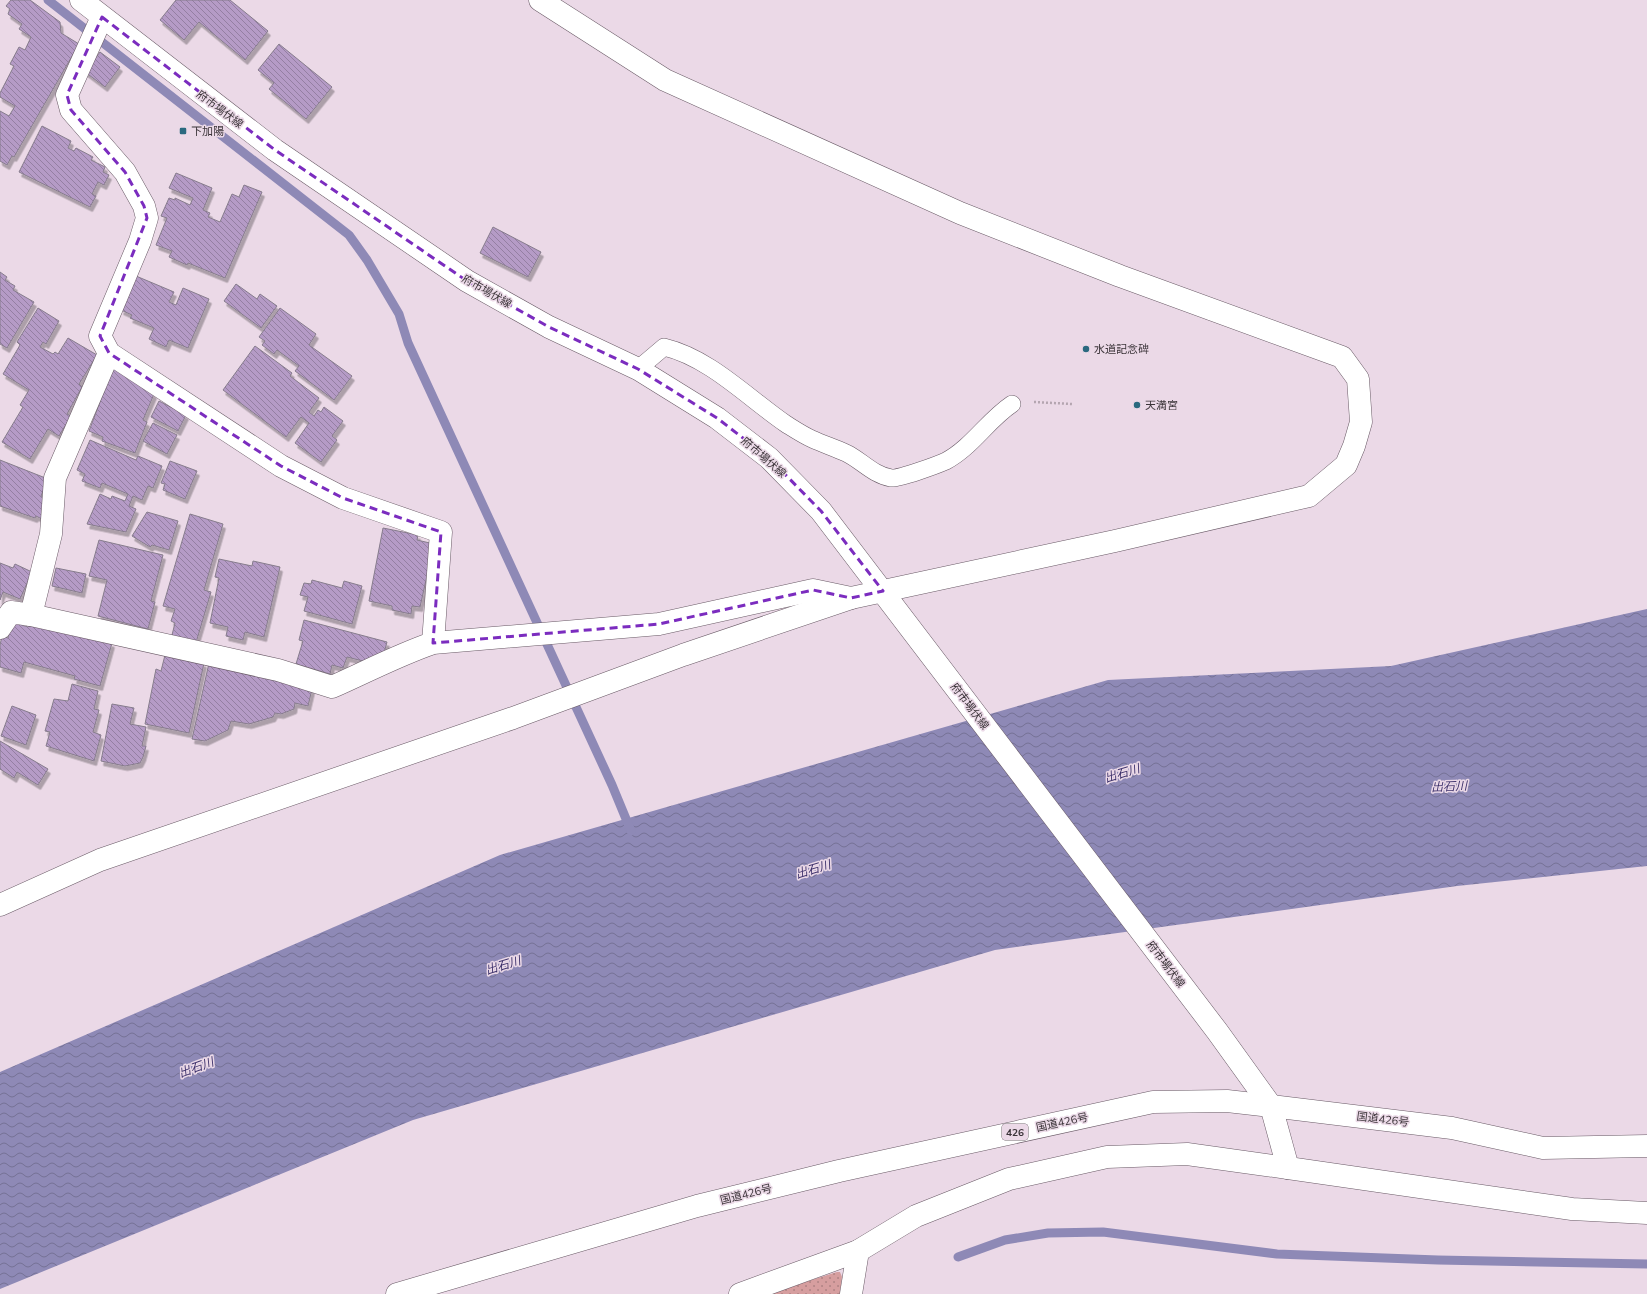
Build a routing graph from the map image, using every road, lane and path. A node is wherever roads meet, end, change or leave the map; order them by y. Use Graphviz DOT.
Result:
graph roads {
  1 [pos="81,0"];
  2 [pos="540,0"];
  3 [pos="102,17"];
  4 [pos="109,353"];
  5 [pos="638,369"];
  6 [pos="1012,404"];
  7 [pos="1072,404"];
  8 [pos="883,591"];
  9 [pos="851,598"];
  10 [pos="31,615"];
  11 [pos="0,628"];
  12 [pos="433,643"];
  13 [pos="0,905"];
  14 [pos="1271,1106"];
  15 [pos="1647,1146"];
  16 [pos="1288,1168"];
  17 [pos="1647,1213"];
  18 [pos="858,1251"];
  19 [pos="397,1294"];
  20 [pos="740,1294"];
  21 [pos="851,1294"];
  1 -- 3 [label="main road, 府市場伏線"];
  2 -- 8 [label="main road"];
  3 -- 4 [label="main road"];
  3 -- 5 [label="main road, 府市場伏線"];
  4 -- 10 [label="main road"];
  4 -- 12 [label="main road"];
  5 -- 6 [label="lane"];
  5 -- 8 [label="main road, 府市場伏線"];
  6 -- 7 [label="path"];
  8 -- 9 [label="main road"];
  8 -- 14 [label="main road, 府市場伏線"];
  9 -- 12 [label="main road"];
  9 -- 13 [label="main road"];
  10 -- 11 [label="main road"];
  10 -- 12 [label="main road"];
  14 -- 15 [label="main road, 国道426号 / 426"];
  14 -- 16 [label="main road"];
  14 -- 19 [label="main road, 国道426号 / 426"];
  16 -- 17 [label="main road"];
  16 -- 18 [label="main road"];
  18 -- 20 [label="main road"];
  18 -- 21 [label="main road"];
}
